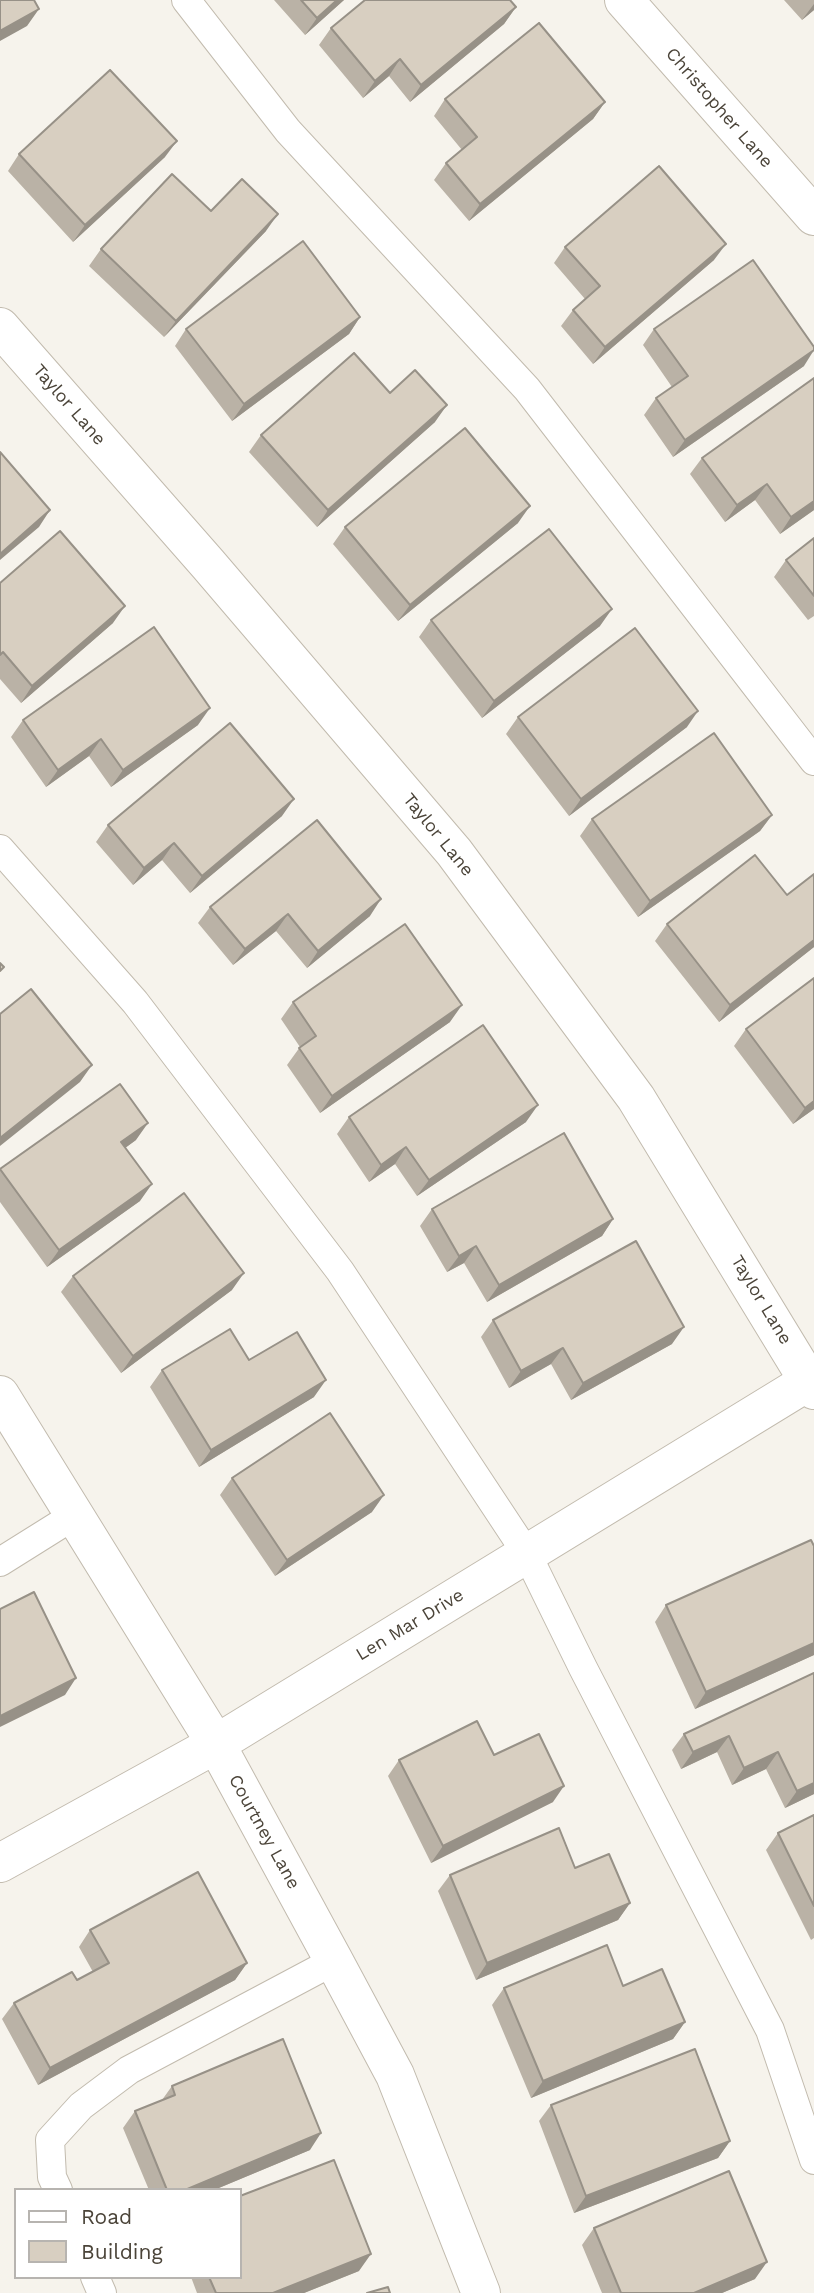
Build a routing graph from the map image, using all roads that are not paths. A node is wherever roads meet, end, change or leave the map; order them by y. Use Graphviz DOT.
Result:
graph roads {
  1 [pos="186,0"];
  2 [pos="624,0"];
  3 [pos="814,216"];
  4 [pos="0,327"];
  5 [pos="814,761"];
  6 [pos="0,849"];
  7 [pos="812,1383"];
  8 [pos="0,1395"];
  9 [pos="75,1515"];
  10 [pos="527,1554"];
  11 [pos="0,1562"];
  12 [pos="216,1744"];
  13 [pos="0,1863"];
  14 [pos="334,1961"];
  15 [pos="814,2160"];
  16 [pos="57,2188"];
  17 [pos="481,2293"];
  1 -- 5 [label="lane"];
  2 -- 3 [label="street, Christopher Lane"];
  4 -- 7 [label="street, Taylor Lane"];
  6 -- 10 [label="lane"];
  7 -- 10 [label="street, Len Mar Drive"];
  8 -- 9 [label="street, Courtney Lane"];
  9 -- 11 [label="lane"];
  9 -- 12 [label="street, Courtney Lane"];
  10 -- 12 [label="street, Len Mar Drive"];
  10 -- 15 [label="lane"];
  12 -- 13 [label="street, Len Mar Drive"];
  12 -- 14 [label="street, Courtney Lane"];
  14 -- 16 [label="lane"];
  14 -- 17 [label="street, Courtney Lane"];
}
